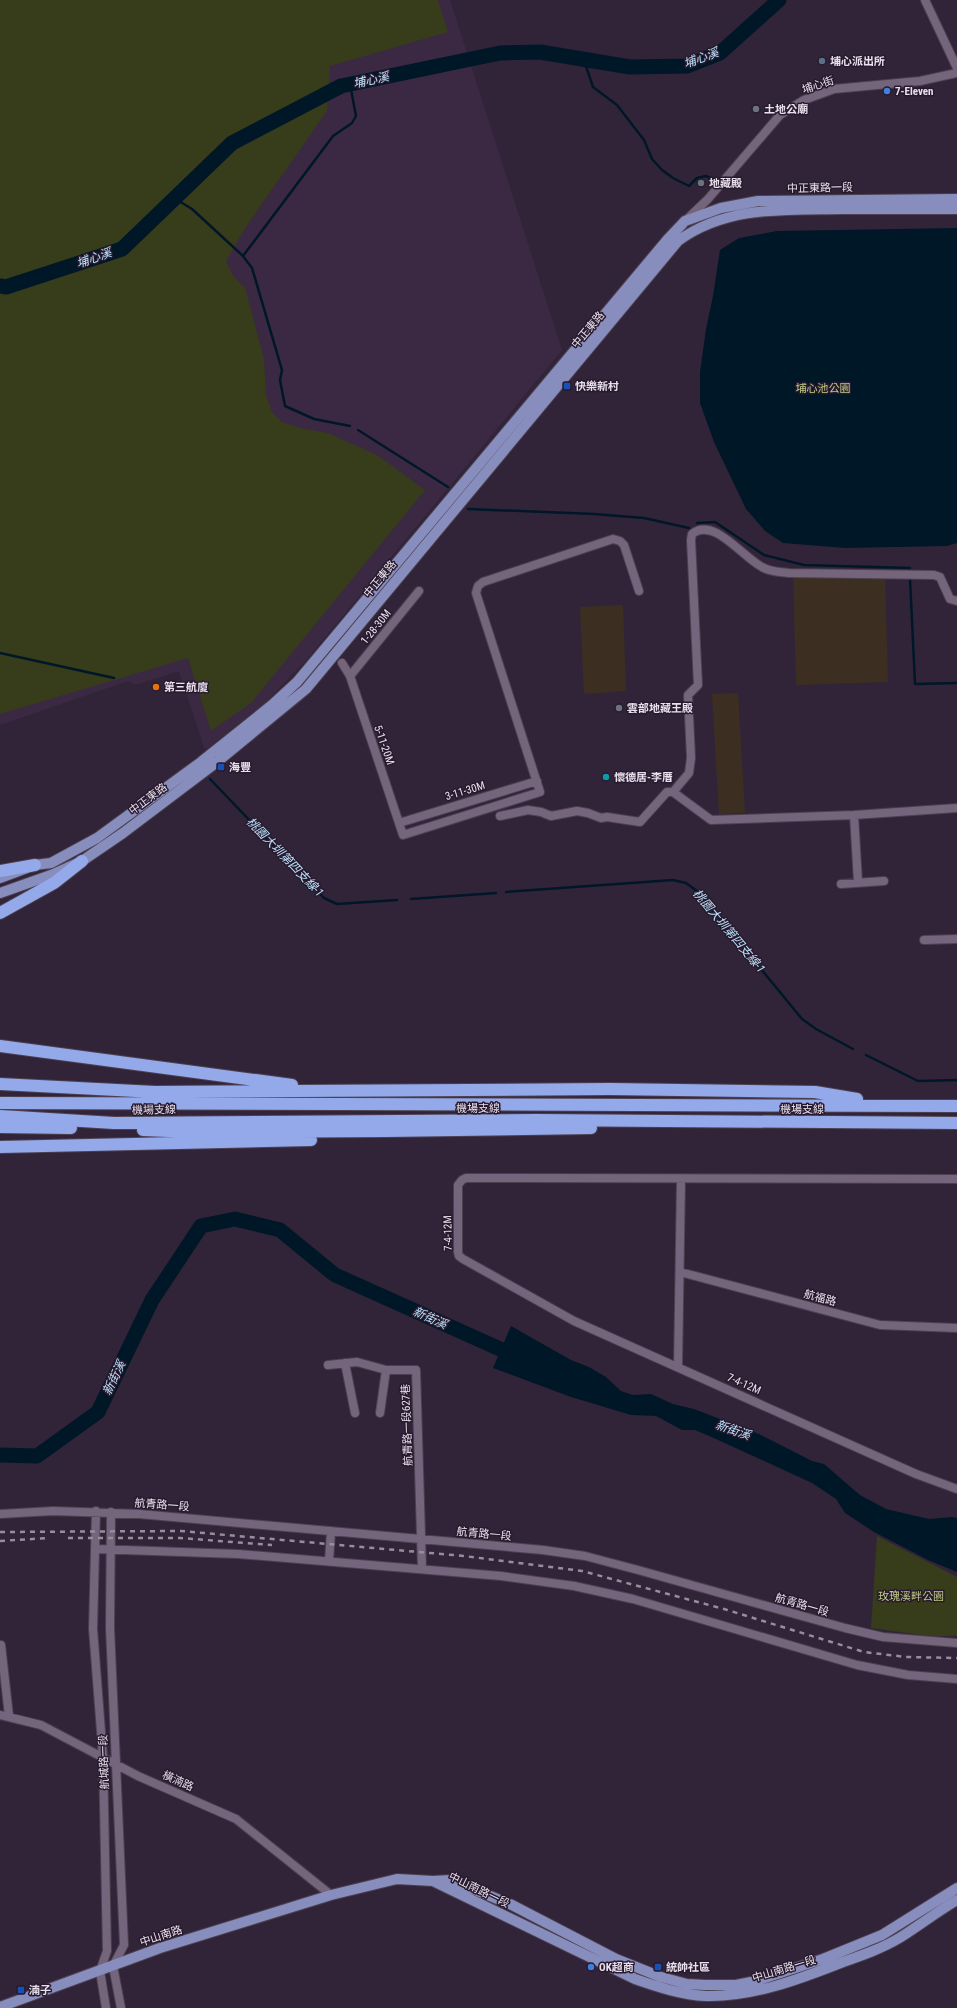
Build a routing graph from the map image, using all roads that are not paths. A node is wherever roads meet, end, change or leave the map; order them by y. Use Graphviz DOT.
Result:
graph roads {
  1 [pos="925,0"];
  2 [pos="957,68"];
  3 [pos="957,73"];
  4 [pos="957,199"];
  5 [pos="957,208"];
  6 [pos="724,218"];
  7 [pos="685,221"];
  8 [pos="678,241"];
  9 [pos="639,591"];
  10 [pos="419,592"];
  11 [pos="957,601"];
  12 [pos="342,663"];
  13 [pos="350,676"];
  14 [pos="537,781"];
  15 [pos="673,792"];
  16 [pos="957,808"];
  17 [pos="854,815"];
  18 [pos="500,816"];
  19 [pos="399,823"];
  20 [pos="82,861"];
  21 [pos="35,865"];
  22 [pos="0,871"];
  23 [pos="0,878"];
  24 [pos="884,881"];
  25 [pos="858,882"];
  26 [pos="840,884"];
  27 [pos="0,893"];
  28 [pos="0,913"];
  29 [pos="924,940"];
  30 [pos="957,940"];
  31 [pos="0,1046"];
  32 [pos="0,1077"];
  33 [pos="0,1084"];
  34 [pos="66,1087"];
  35 [pos="316,1091"];
  36 [pos="0,1103"];
  37 [pos="894,1105"];
  38 [pos="957,1106"];
  39 [pos="0,1116"];
  40 [pos="633,1121"];
  41 [pos="957,1123"];
  42 [pos="0,1127"];
  43 [pos="540,1130"];
  44 [pos="5,1147"];
  45 [pos="681,1179"];
  46 [pos="957,1179"];
  47 [pos="680,1272"];
  48 [pos="957,1328"];
  49 [pos="345,1363"];
  50 [pos="328,1365"];
  51 [pos="678,1367"];
  52 [pos="386,1370"];
  53 [pos="355,1413"];
  54 [pos="380,1413"];
  55 [pos="957,1489"];
  56 [pos="96,1511"];
  57 [pos="111,1512"];
  58 [pos="0,1514"];
  59 [pos="331,1531"];
  60 [pos="422,1539"];
  61 [pos="96,1549"];
  62 [pos="110,1550"];
  63 [pos="329,1561"];
  64 [pos="422,1569"];
  65 [pos="957,1644"];
  66 [pos="1,1645"];
  67 [pos="957,1679"];
  68 [pos="0,1715"];
  69 [pos="10,1716"];
  70 [pos="103,1757"];
  71 [pos="115,1764"];
  72 [pos="433,1881"];
  73 [pos="957,1888"];
  74 [pos="331,1894"];
  75 [pos="957,1900"];
  76 [pos="113,1966"];
  77 [pos="100,1971"];
  78 [pos="0,2007"];
  79 [pos="106,2008"];
  80 [pos="121,2008"];
  1 -- 2 [label="street"];
  3 -- 7 [label="street, 埔心街"];
  4 -- 7 [label="main road, 中正東路一段"];
  5 -- 6 [label="main road, 中正東路一段"];
  6 -- 8 [label="main road, 中正東路"];
  7 -- 8 [label="street, 埔心街"];
  7 -- 21 [label="main road, 中正東路"];
  8 -- 20 [label="main road, 中正東路"];
  9 -- 14 [label="street"];
  10 -- 13 [label="street, 1-28-30M"];
  11 -- 15 [label="street"];
  12 -- 13 [label="street, 5-11-20M"];
  13 -- 19 [label="street, 5-11-20M"];
  14 -- 19 [label="street, 3-11-30M"];
  14 -- 19 [label="street, 5-11-20M"];
  15 -- 17 [label="street"];
  15 -- 18 [label="street"];
  16 -- 17 [label="street"];
  17 -- 25 [label="street"];
  20 -- 27 [label="main road, 中正東路"];
  20 -- 28 [label="highway"];
  21 -- 22 [label="highway"];
  21 -- 23 [label="main road, 中正東路"];
  24 -- 25 [label="street"];
  25 -- 26 [label="street"];
  29 -- 30 [label="street"];
  31 -- 35 [label="highway"];
  32 -- 34 [label="highway"];
  33 -- 34 [label="highway"];
  34 -- 35 [label="highway"];
  35 -- 37 [label="highway"];
  36 -- 37 [label="highway, 機場支線"];
  37 -- 38 [label="highway, 機場支線"];
  39 -- 40 [label="highway, 機場支線"];
  40 -- 41 [label="highway, 機場支線"];
  40 -- 43 [label="highway"];
  42 -- 43 [label="highway"];
  43 -- 44 [label="highway"];
  45 -- 46 [label="street, 7-4-12M"];
  45 -- 47 [label="street"];
  45 -- 51 [label="street, 7-4-12M"];
  47 -- 48 [label="street, 航福路"];
  47 -- 51 [label="street"];
  49 -- 50 [label="street, 航青路一段627巷"];
  49 -- 52 [label="street, 航青路一段627巷"];
  49 -- 53 [label="street"];
  51 -- 55 [label="street, 7-4-12M"];
  52 -- 54 [label="street"];
  52 -- 60 [label="street, 航青路一段627巷"];
  56 -- 57 [label="street, 航青路一段"];
  56 -- 58 [label="street, 航青路一段"];
  56 -- 61 [label="street, 航城路一段"];
  57 -- 59 [label="street, 航青路一段"];
  57 -- 62 [label="street, 航城路一段"];
  59 -- 60 [label="street, 航青路一段"];
  59 -- 63 [label="street"];
  60 -- 64 [label="street, 航青路一段627巷"];
  60 -- 65 [label="street, 航青路一段"];
  61 -- 62 [label="street"];
  61 -- 70 [label="street, 航城路一段"];
  62 -- 63 [label="street"];
  62 -- 71 [label="street, 航城路一段"];
  63 -- 64 [label="street"];
  64 -- 67 [label="street"];
  66 -- 69 [label="street"];
  68 -- 69 [label="street, 橫湳路"];
  69 -- 70 [label="street, 橫湳路"];
  70 -- 71 [label="street, 橫湳路"];
  70 -- 77 [label="street, 航城路一段"];
  71 -- 74 [label="street, 橫湳路"];
  71 -- 76 [label="street, 航城路一段"];
  72 -- 73 [label="main road, 中山南路一段"];
  72 -- 74 [label="main road, 中山南路一段"];
  72 -- 75 [label="main road, 中山南路一段"];
  74 -- 76 [label="main road, 中山南路"];
  76 -- 77 [label="main road, 中山南路"];
  76 -- 80 [label="street"];
  77 -- 78 [label="main road, 中山南路"];
  77 -- 79 [label="street, 航城路一段"];
}
